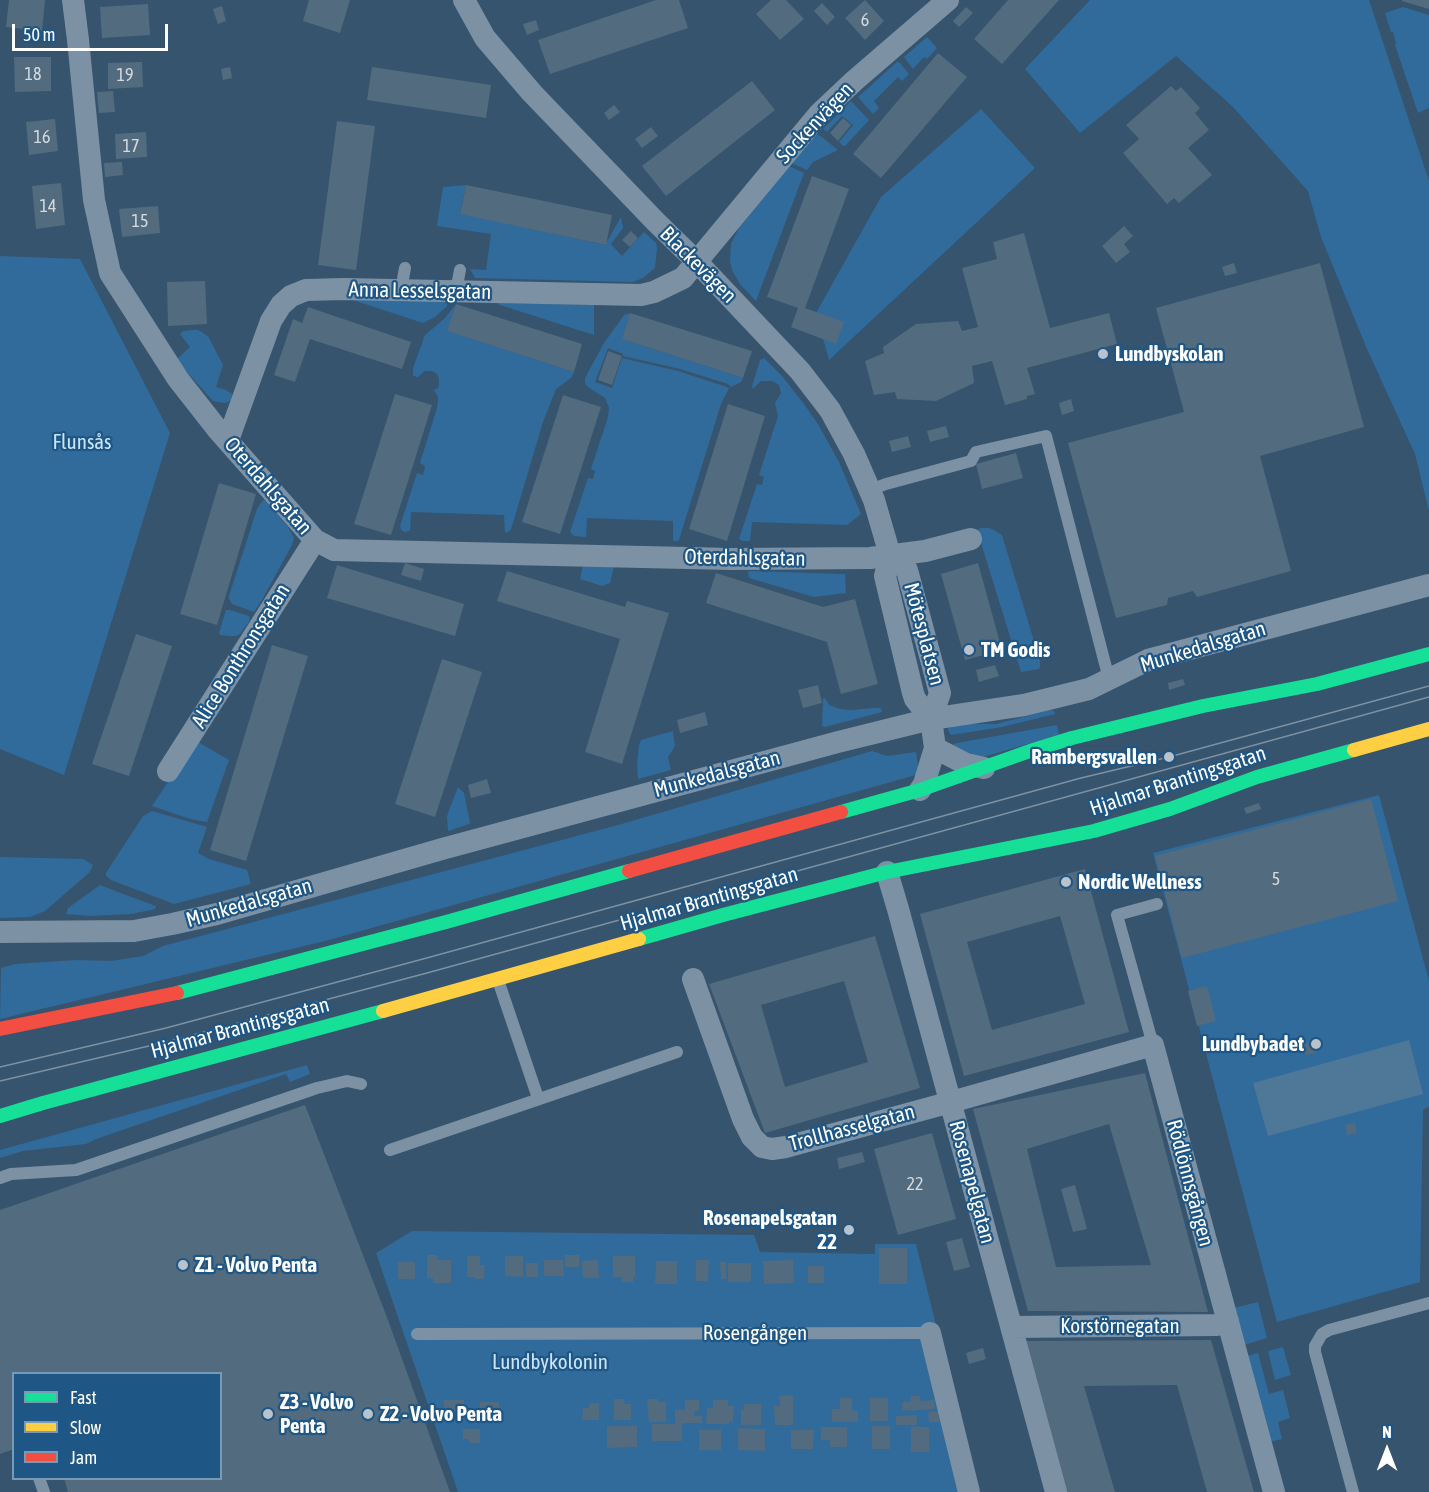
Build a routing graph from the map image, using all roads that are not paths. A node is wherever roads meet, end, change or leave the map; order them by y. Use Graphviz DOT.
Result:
graph roads {
  1 [pos="73,0"];
  2 [pos="464,0"];
  3 [pos="948,0"];
  4 [pos="697,262"];
  5 [pos="228,440"];
  6 [pos="870,490"];
  7 [pos="971,539"];
  8 [pos="315,540"];
  9 [pos="890,555"];
  10 [pos="1429,585"];
  11 [pos="1429,654"];
  12 [pos="1109,679"];
  13 [pos="931,719"];
  14 [pos="1429,729"];
  15 [pos="935,748"];
  16 [pos="984,768"];
  17 [pos="168,771"];
  18 [pos="920,790"];
  19 [pos="887,872"];
  20 [pos="1157,904"];
  21 [pos="0,932"];
  22 [pos="498,979"];
  23 [pos="693,980"];
  24 [pos="0,1029"];
  25 [pos="1153,1045"];
  26 [pos="677,1052"];
  27 [pos="361,1084"];
  28 [pos="538,1098"];
  29 [pos="951,1102"];
  30 [pos="0,1116"];
  31 [pos="390,1150"];
  32 [pos="0,1178"];
  33 [pos="1429,1303"];
  34 [pos="1228,1321"];
  35 [pos="1012,1327"];
  36 [pos="930,1333"];
  37 [pos="417,1334"];
  38 [pos="969,1492"];
  39 [pos="1056,1492"];
  40 [pos="1274,1492"];
  41 [pos="1353,1492"];
  1 -- 5 [label="street, Oterdahlsgatan"];
  2 -- 4 [label="street, Blackevägen"];
  3 -- 4 [label="street, Sockenvägen"];
  4 -- 5 [label="street, Anna Lesselsgatan"];
  4 -- 6 [label="street, Blackevägen"];
  5 -- 8 [label="street, Oterdahlsgatan"];
  6 -- 9 [label="street, Blackevägen"];
  6 -- 12 [label="lane"];
  7 -- 9 [label="street, Mötesplatsen"];
  8 -- 9 [label="street, Oterdahlsgatan"];
  8 -- 17 [label="street, Alice Bonthronsgatan"];
  9 -- 13 [label="street, Mötesplatsen"];
  10 -- 12 [label="street, Munkedalsgatan"];
  11 -- 16 [label="main road"];
  12 -- 13 [label="street, Munkedalsgatan"];
  13 -- 15 [label="street, Mötesplatsen"];
  13 -- 21 [label="street, Munkedalsgatan"];
  14 -- 19 [label="main road, Hjalmar Brantingsgatan"];
  15 -- 16 [label="street"];
  15 -- 18 [label="street, Mötesplatsen"];
  16 -- 18 [label="main road"];
  18 -- 24 [label="main road"];
  19 -- 22 [label="main road, Hjalmar Brantingsgatan"];
  19 -- 29 [label="street, Rosenapelgatan"];
  20 -- 25 [label="lane, Rödlönnsgången"];
  22 -- 28 [label="lane"];
  22 -- 30 [label="main road, Hjalmar Brantingsgatan"];
  23 -- 29 [label="street, Trollhasselgatan"];
  25 -- 29 [label="street, Trollhasselgatan"];
  25 -- 34 [label="street, Rödlönnsgången"];
  26 -- 28 [label="lane"];
  27 -- 32 [label="lane"];
  28 -- 31 [label="lane"];
  29 -- 35 [label="street, Rosenapelgatan"];
  33 -- 41 [label="lane"];
  34 -- 35 [label="street, Korstörnegatan"];
  34 -- 40 [label="street, Rödlönnsgången"];
  35 -- 39 [label="street, Rosenapelgatan"];
  36 -- 37 [label="lane, Rosengången"];
  36 -- 38 [label="street, Rosengången"];
}
